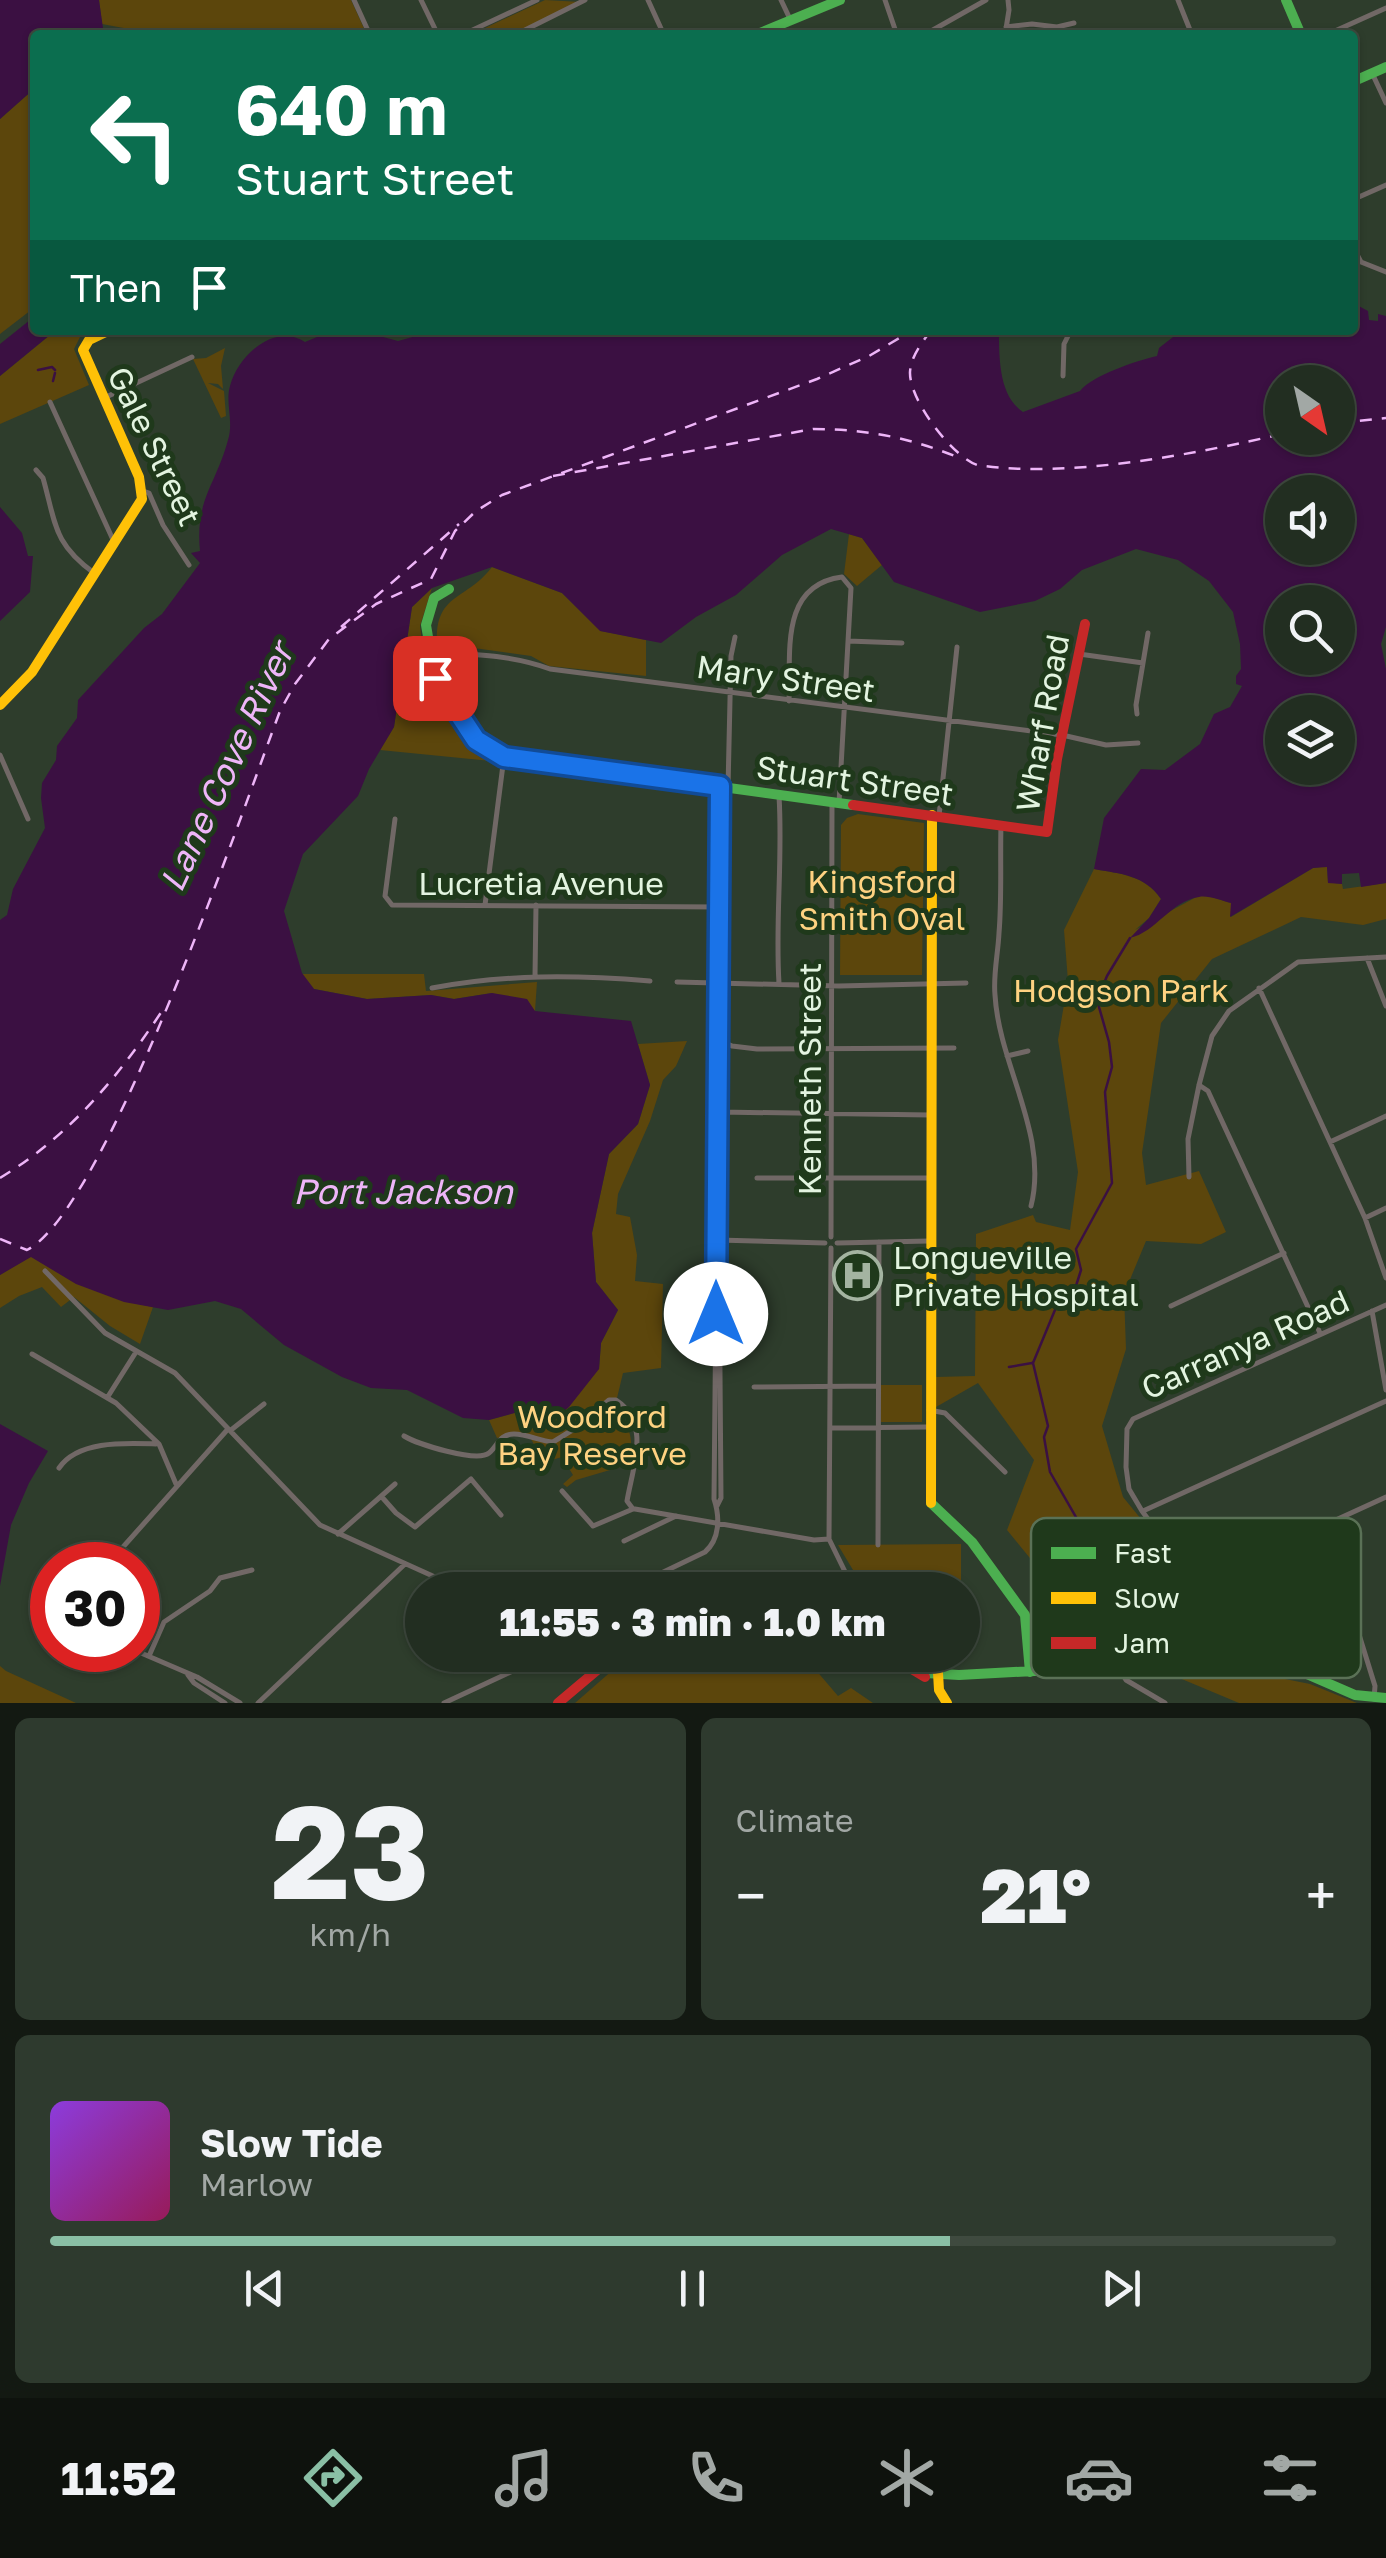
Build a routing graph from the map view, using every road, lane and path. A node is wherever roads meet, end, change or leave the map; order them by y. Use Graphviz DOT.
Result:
graph roads {
  1 [pos="354,0"];
  2 [pos="421,0"];
  3 [pos="537,0"];
  4 [pos="585,0"];
  5 [pos="648,0"];
  6 [pos="782,0"];
  7 [pos="840,0"];
  8 [pos="885,0"];
  9 [pos="986,0"];
  10 [pos="1008,0"];
  11 [pos="1178,0"];
  12 [pos="1286,0"];
  13 [pos="1386,8"];
  14 [pos="790,19"];
  15 [pos="1074,23"];
  16 [pos="368,30"];
  17 [pos="436,30"];
  18 [pos="473,30"];
  19 [pos="525,30"];
  20 [pos="662,30"];
  21 [pos="769,30"];
  22 [pos="895,30"];
  23 [pos="933,30"];
  24 [pos="1005,30"];
  25 [pos="1009,30"];
  26 [pos="1190,30"];
  27 [pos="1298,30"];
  28 [pos="1337,30"];
  29 [pos="1386,66"];
  30 [pos="1372,74"];
  31 [pos="1358,80"];
  32 [pos="1386,103"];
  33 [pos="1386,185"];
  34 [pos="1358,197"];
  35 [pos="1358,256"];
  36 [pos="1386,272"];
  37 [pos="102,335"];
  38 [pos="1068,335"];
  39 [pos="192,357"];
  40 [pos="1063,376"];
  41 [pos="104,398"];
  42 [pos="50,402"];
  43 [pos="36,470"];
  44 [pos="143,491"];
  45 [pos="115,545"];
  46 [pos="189,564"];
  47 [pos="96,574"];
  48 [pos="449,589"];
  49 [pos="1086,624"];
  50 [pos="1148,633"];
  51 [pos="735,638"];
  52 [pos="848,642"];
  53 [pos="902,643"];
  54 [pos="957,647"];
  55 [pos="429,652"];
  56 [pos="1079,654"];
  57 [pos="1143,664"];
  58 [pos="732,694"];
  59 [pos="789,701"];
  60 [pos="0,705"];
  61 [pos="844,708"];
  62 [pos="1137,714"];
  63 [pos="950,721"];
  64 [pos="1062,735"];
  65 [pos="1138,743"];
  66 [pos="0,755"];
  67 [pos="504,757"];
  68 [pos="7,775"];
  69 [pos="0,782"];
  70 [pos="724,787"];
  71 [pos="779,794"];
  72 [pos="836,802"];
  73 [pos="936,816"];
  74 [pos="28,819"];
  75 [pos="395,819"];
  76 [pos="1000,825"];
  77 [pos="1047,832"];
  78 [pos="485,905"];
  79 [pos="536,905"];
  80 [pos="720,907"];
  81 [pos="1367,958"];
  82 [pos="1386,958"];
  83 [pos="535,976"];
  84 [pos="650,981"];
  85 [pos="677,982"];
  86 [pos="719,982"];
  87 [pos="779,983"];
  88 [pos="930,983"];
  89 [pos="966,983"];
  90 [pos="832,985"];
  91 [pos="432,988"];
  92 [pos="1259,988"];
  93 [pos="1386,1006"];
  94 [pos="719,1040"];
  95 [pos="930,1048"];
  96 [pos="954,1048"];
  97 [pos="832,1050"];
  98 [pos="1028,1052"];
  99 [pos="1006,1056"];
  100 [pos="1200,1082"];
  101 [pos="718,1112"];
  102 [pos="832,1115"];
  103 [pos="930,1115"];
  104 [pos="1386,1116"];
  105 [pos="1330,1142"];
  106 [pos="1189,1177"];
  107 [pos="757,1178"];
  108 [pos="831,1178"];
  109 [pos="930,1178"];
  110 [pos="1031,1206"];
  111 [pos="1386,1208"];
  112 [pos="1365,1218"];
  113 [pos="718,1240"];
  114 [pos="929,1241"];
  115 [pos="880,1242"];
  116 [pos="831,1243"];
  117 [pos="1284,1254"];
  118 [pos="45,1271"];
  119 [pos="1386,1278"];
  120 [pos="1386,1305"];
  121 [pos="1171,1306"];
  122 [pos="1372,1311"];
  123 [pos="1320,1333"];
  124 [pos="136,1352"];
  125 [pos="32,1354"];
  126 [pos="830,1386"];
  127 [pos="878,1386"];
  128 [pos="754,1387"];
  129 [pos="1386,1390"];
  130 [pos="108,1398"];
  131 [pos="1386,1400"];
  132 [pos="264,1404"];
  133 [pos="929,1410"];
  134 [pos="877,1427"];
  135 [pos="927,1427"];
  136 [pos="830,1428"];
  137 [pos="229,1430"];
  138 [pos="404,1436"];
  139 [pos="159,1444"];
  140 [pos="59,1468"];
  141 [pos="1005,1472"];
  142 [pos="176,1484"];
  143 [pos="395,1484"];
  144 [pos="562,1491"];
  145 [pos="382,1496"];
  146 [pos="1386,1497"];
  147 [pos="633,1509"];
  148 [pos="1142,1512"];
  149 [pos="501,1515"];
  150 [pos="676,1516"];
  151 [pos="1147,1518"];
  152 [pos="1340,1518"];
  153 [pos="717,1523"];
  154 [pos="338,1534"];
  155 [pos="829,1540"];
  156 [pos="624,1541"];
  157 [pos="127,1542"];
  158 [pos="878,1544"];
  159 [pos="405,1564"];
  160 [pos="252,1570"];
  161 [pos="420,1572"];
  162 [pos="664,1572"];
  163 [pos="845,1572"];
  164 [pos="160,1630"];
  165 [pos="1361,1641"];
  166 [pos="160,1661"];
  167 [pos="186,1672"];
  168 [pos="511,1672"];
  169 [pos="596,1672"];
  170 [pos="916,1672"];
  171 [pos="1030,1672"];
  172 [pos="938,1676"];
  173 [pos="1125,1678"];
  174 [pos="1316,1678"];
  175 [pos="1380,1699"];
  176 [pos="447,1702"];
  177 [pos="225,1703"];
  178 [pos="240,1703"];
  179 [pos="258,1703"];
  180 [pos="558,1703"];
  181 [pos="947,1703"];
  182 [pos="1165,1703"];
  1 -- 16 [label="street"];
  2 -- 17 [label="street"];
  3 -- 18 [label="street"];
  4 -- 19 [label="street"];
  5 -- 20 [label="street"];
  6 -- 14 [label="street"];
  7 -- 14 [label="street"];
  8 -- 22 [label="street"];
  9 -- 23 [label="street"];
  10 -- 24 [label="street"];
  11 -- 26 [label="street"];
  12 -- 27 [label="street"];
  13 -- 28 [label="street"];
  14 -- 21 [label="street"];
  15 -- 25 [label="street"];
  29 -- 30 [label="street"];
  30 -- 31 [label="street"];
  30 -- 32 [label="street"];
  33 -- 34 [label="street"];
  35 -- 36 [label="street"];
  37 -- 41 [label="street, Gale Street"];
  38 -- 40 [label="street"];
  39 -- 41 [label="street"];
  41 -- 44 [label="street, Gale Street"];
  42 -- 45 [label="street"];
  43 -- 47 [label="street"];
  44 -- 45 [label="street"];
  44 -- 46 [label="street, Gale Street"];
  45 -- 47 [label="street"];
  47 -- 60 [label="street"];
  48 -- 55 [label="street"];
  49 -- 56 [label="street, Wharf Road"];
  50 -- 57 [label="street"];
  51 -- 58 [label="street"];
  52 -- 53 [label="street"];
  52 -- 59 [label="street, Kenneth Street"];
  52 -- 61 [label="street, Kenneth Street"];
  54 -- 63 [label="street"];
  55 -- 58 [label="street, Mary Street"];
  55 -- 67 [label="street"];
  56 -- 57 [label="street"];
  56 -- 64 [label="street, Wharf Road"];
  57 -- 62 [label="street"];
  58 -- 59 [label="street, Mary Street"];
  58 -- 70 [label="street"];
  59 -- 61 [label="street, Mary Street"];
  61 -- 63 [label="street, Mary Street"];
  61 -- 72 [label="street, Kenneth Street"];
  63 -- 64 [label="street, Mary Street"];
  63 -- 73 [label="street"];
  64 -- 65 [label="street, Mary Street"];
  64 -- 77 [label="street, Wharf Road"];
  66 -- 68 [label="street"];
  67 -- 70 [label="street, Stuart Street"];
  67 -- 78 [label="street"];
  68 -- 69 [label="street"];
  68 -- 74 [label="street"];
  70 -- 71 [label="street, Stuart Street"];
  70 -- 80 [label="street"];
  71 -- 72 [label="street, Stuart Street"];
  71 -- 87 [label="street"];
  72 -- 73 [label="street, Stuart Street"];
  72 -- 90 [label="street, Kenneth Street"];
  73 -- 76 [label="street, Stuart Street"];
  73 -- 88 [label="street"];
  75 -- 78 [label="street, Lucretia Avenue"];
  76 -- 77 [label="street, Stuart Street"];
  76 -- 99 [label="street"];
  78 -- 79 [label="street, Lucretia Avenue"];
  79 -- 80 [label="street, Lucretia Avenue"];
  79 -- 83 [label="street"];
  80 -- 86 [label="street"];
  81 -- 82 [label="street"];
  81 -- 92 [label="street"];
  81 -- 93 [label="street"];
  83 -- 84 [label="street"];
  83 -- 91 [label="street"];
  85 -- 86 [label="street"];
  86 -- 87 [label="street"];
  86 -- 94 [label="street"];
  87 -- 90 [label="street"];
  88 -- 89 [label="street"];
  88 -- 90 [label="street"];
  88 -- 95 [label="street"];
  90 -- 97 [label="street, Kenneth Street"];
  92 -- 100 [label="street"];
  92 -- 105 [label="street"];
  94 -- 97 [label="street"];
  94 -- 101 [label="street"];
  95 -- 96 [label="street"];
  95 -- 97 [label="street"];
  95 -- 103 [label="street"];
  97 -- 102 [label="street, Kenneth Street"];
  98 -- 99 [label="street"];
  99 -- 110 [label="street"];
  100 -- 106 [label="street"];
  100 -- 117 [label="street"];
  101 -- 102 [label="street"];
  101 -- 113 [label="street"];
  102 -- 103 [label="street"];
  102 -- 108 [label="street, Kenneth Street"];
  103 -- 109 [label="street"];
  104 -- 105 [label="street"];
  105 -- 112 [label="street"];
  107 -- 108 [label="street"];
  108 -- 109 [label="street"];
  108 -- 116 [label="street, Kenneth Street"];
  109 -- 114 [label="street"];
  111 -- 112 [label="street"];
  112 -- 119 [label="street"];
  113 -- 116 [label="street"];
  113 -- 153 [label="street"];
  114 -- 115 [label="street"];
  114 -- 133 [label="street"];
  115 -- 116 [label="street"];
  115 -- 127 [label="street"];
  116 -- 126 [label="street, Kenneth Street"];
  117 -- 121 [label="street"];
  117 -- 123 [label="street"];
  118 -- 124 [label="street"];
  120 -- 122 [label="street, Carranya Road"];
  122 -- 123 [label="street, Carranya Road"];
  122 -- 129 [label="street"];
  123 -- 148 [label="street, Carranya Road"];
  124 -- 130 [label="street"];
  124 -- 137 [label="street"];
  125 -- 130 [label="street"];
  126 -- 127 [label="street"];
  126 -- 128 [label="street"];
  126 -- 136 [label="street, Kenneth Street"];
  127 -- 134 [label="street"];
  130 -- 139 [label="street"];
  131 -- 148 [label="street"];
  132 -- 137 [label="street"];
  133 -- 135 [label="street"];
  133 -- 141 [label="street"];
  134 -- 135 [label="street"];
  134 -- 136 [label="street"];
  134 -- 158 [label="street"];
  135 -- 171 [label="street"];
  136 -- 155 [label="street, Kenneth Street"];
  137 -- 142 [label="street"];
  137 -- 154 [label="street"];
  138 -- 147 [label="street"];
  139 -- 140 [label="street"];
  139 -- 142 [label="street"];
  142 -- 157 [label="street"];
  143 -- 145 [label="street"];
  144 -- 147 [label="street"];
  145 -- 149 [label="street"];
  145 -- 154 [label="street"];
  146 -- 152 [label="street"];
  147 -- 150 [label="street"];
  148 -- 151 [label="street"];
  150 -- 153 [label="street"];
  150 -- 156 [label="street"];
  153 -- 155 [label="street"];
  153 -- 162 [label="street"];
  154 -- 159 [label="street"];
  155 -- 163 [label="street, Kenneth Street"];
  159 -- 161 [label="street"];
  159 -- 179 [label="street"];
  160 -- 164 [label="street"];
  165 -- 175 [label="street"];
  166 -- 167 [label="street"];
  167 -- 177 [label="street"];
  167 -- 178 [label="street"];
  168 -- 176 [label="street"];
  169 -- 180 [label="street"];
  170 -- 172 [label="street"];
  171 -- 172 [label="street"];
  172 -- 181 [label="street"];
  173 -- 182 [label="street"];
  174 -- 175 [label="street"];
}
